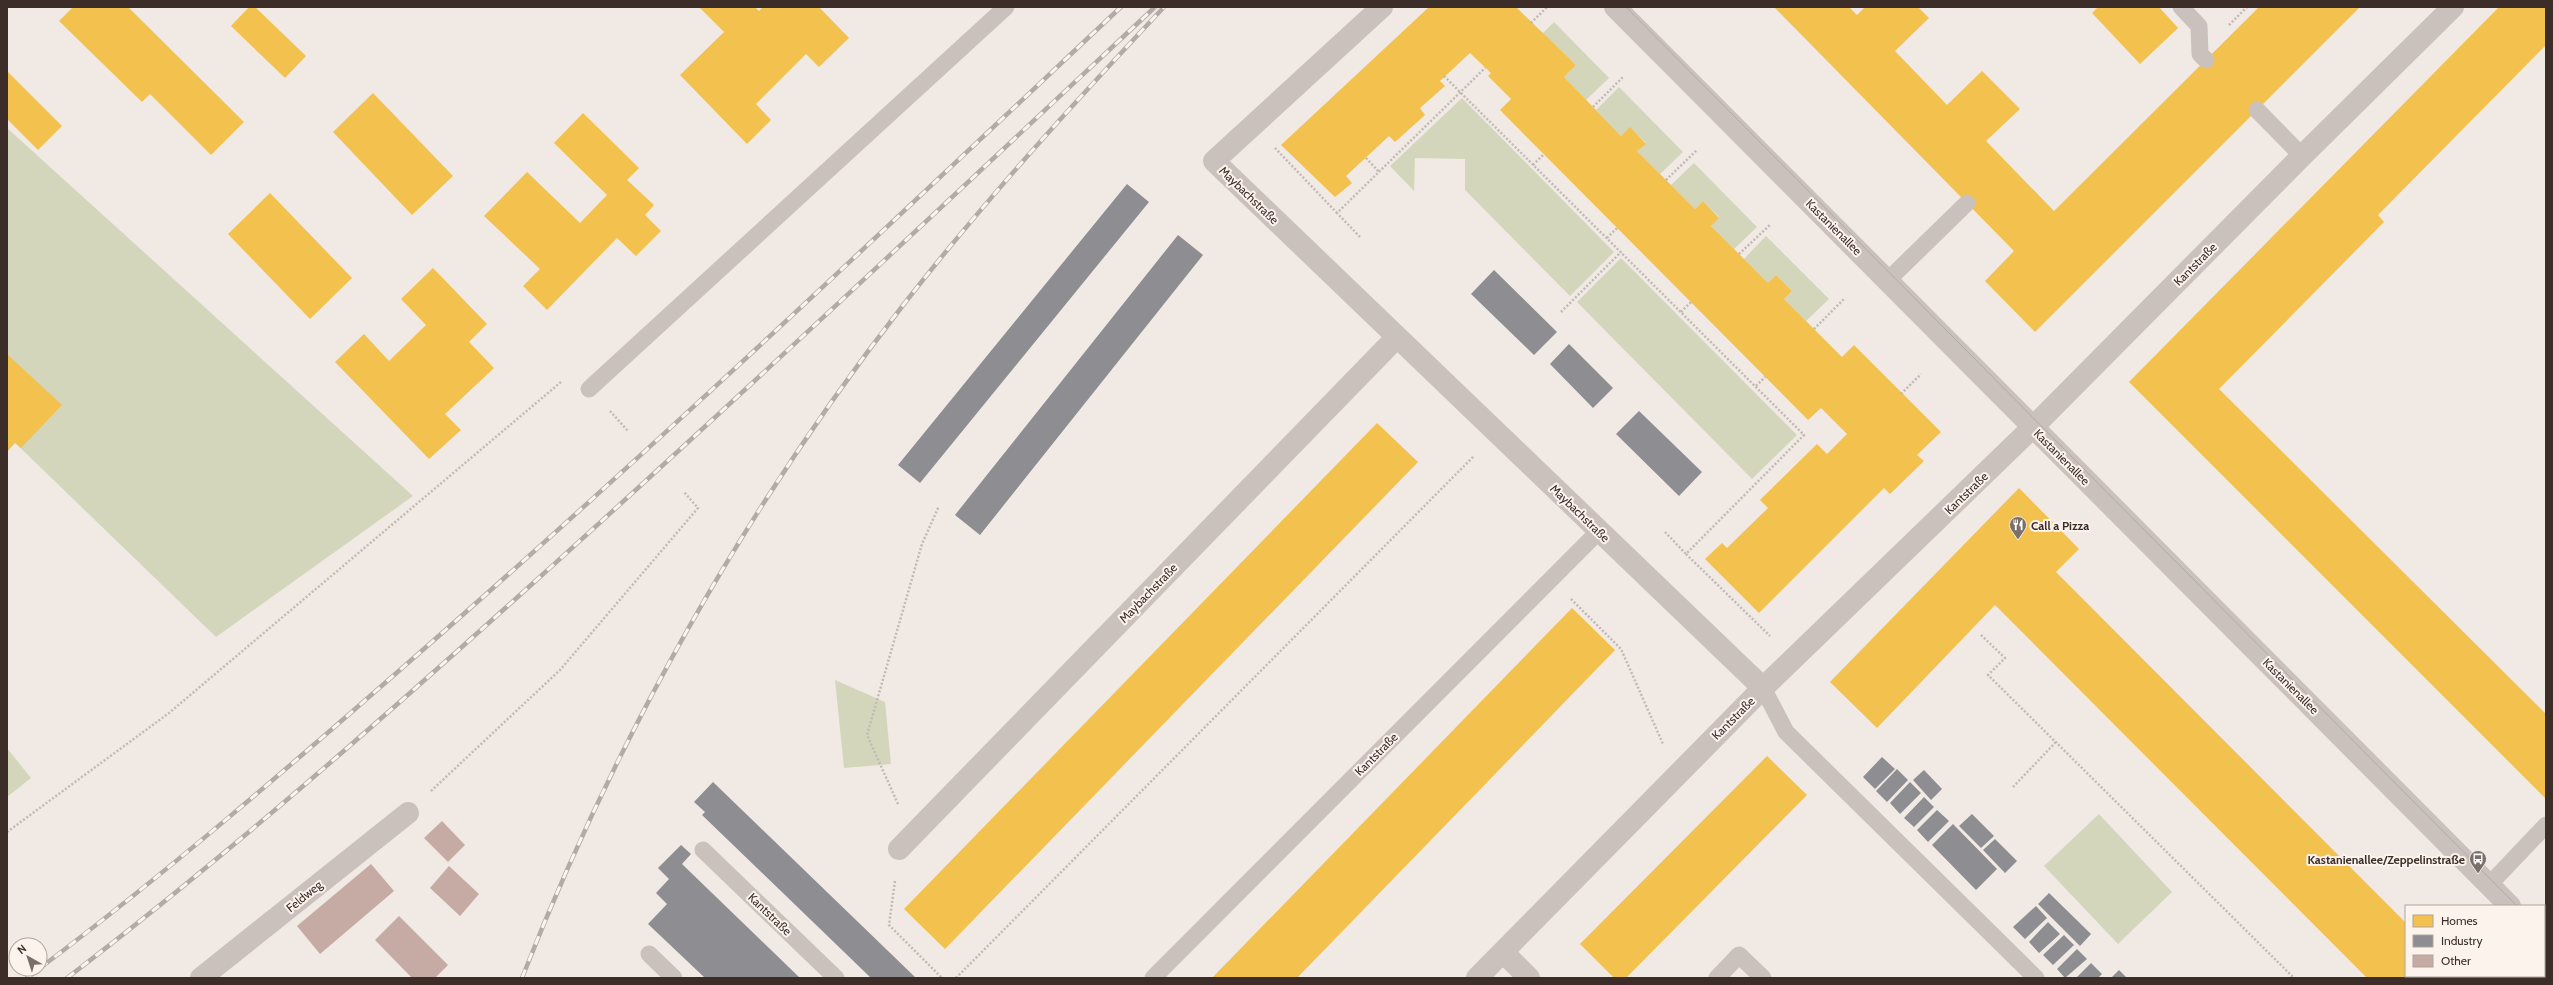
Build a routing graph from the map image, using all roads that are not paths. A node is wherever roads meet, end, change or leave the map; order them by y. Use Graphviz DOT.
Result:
graph roads {
  1 [pos="1006,7"];
  2 [pos="1382,7"];
  3 [pos="2181,7"];
  4 [pos="2453,7"];
  5 [pos="1618,8"];
  6 [pos="2206,60"];
  7 [pos="2257,110"];
  8 [pos="2302,156"];
  9 [pos="1967,203"];
  10 [pos="1887,281"];
  11 [pos="1397,337"];
  12 [pos="589,389"];
  13 [pos="2033,427"];
  14 [pos="1599,531"];
  15 [pos="1763,688"];
  16 [pos="408,813"];
  17 [pos="2546,825"];
  18 [pos="906,842"];
  19 [pos="703,850"];
  20 [pos="2489,885"];
  21 [pos="2509,905"];
  22 [pos="1503,952"];
  23 [pos="649,954"];
  24 [pos="201,978"];
  25 [pos="674,978"];
  26 [pos="836,978"];
  27 [pos="1153,978"];
  28 [pos="1478,978"];
  29 [pos="1529,978"];
  30 [pos="1717,978"];
  31 [pos="1763,978"];
  32 [pos="2036,978"];
  1 -- 12 [label="lane"];
  2 -- 11 [label="street, Maybachstraße"];
  3 -- 6 [label="lane"];
  4 -- 8 [label="street, Kantstraße"];
  5 -- 10 [label="street, Kastanienallee"];
  7 -- 8 [label="lane"];
  8 -- 13 [label="street, Kantstraße"];
  9 -- 10 [label="lane"];
  10 -- 13 [label="street, Kastanienallee"];
  11 -- 14 [label="street, Maybachstraße"];
  11 -- 18 [label="street, Maybachstraße"];
  13 -- 15 [label="street, Kantstraße"];
  13 -- 20 [label="street, Kastanienallee"];
  14 -- 15 [label="street, Maybachstraße"];
  14 -- 27 [label="lane, Kantstraße"];
  15 -- 22 [label="street, Kantstraße"];
  15 -- 32 [label="lane"];
  16 -- 24 [label="street, Feldweg"];
  17 -- 20 [label="lane"];
  19 -- 26 [label="lane, Kantstraße"];
  20 -- 21 [label="street, Kastanienallee"];
  22 -- 28 [label="street, Kantstraße"];
  22 -- 29 [label="street"];
  23 -- 25 [label="lane"];
  30 -- 31 [label="lane"];
}
